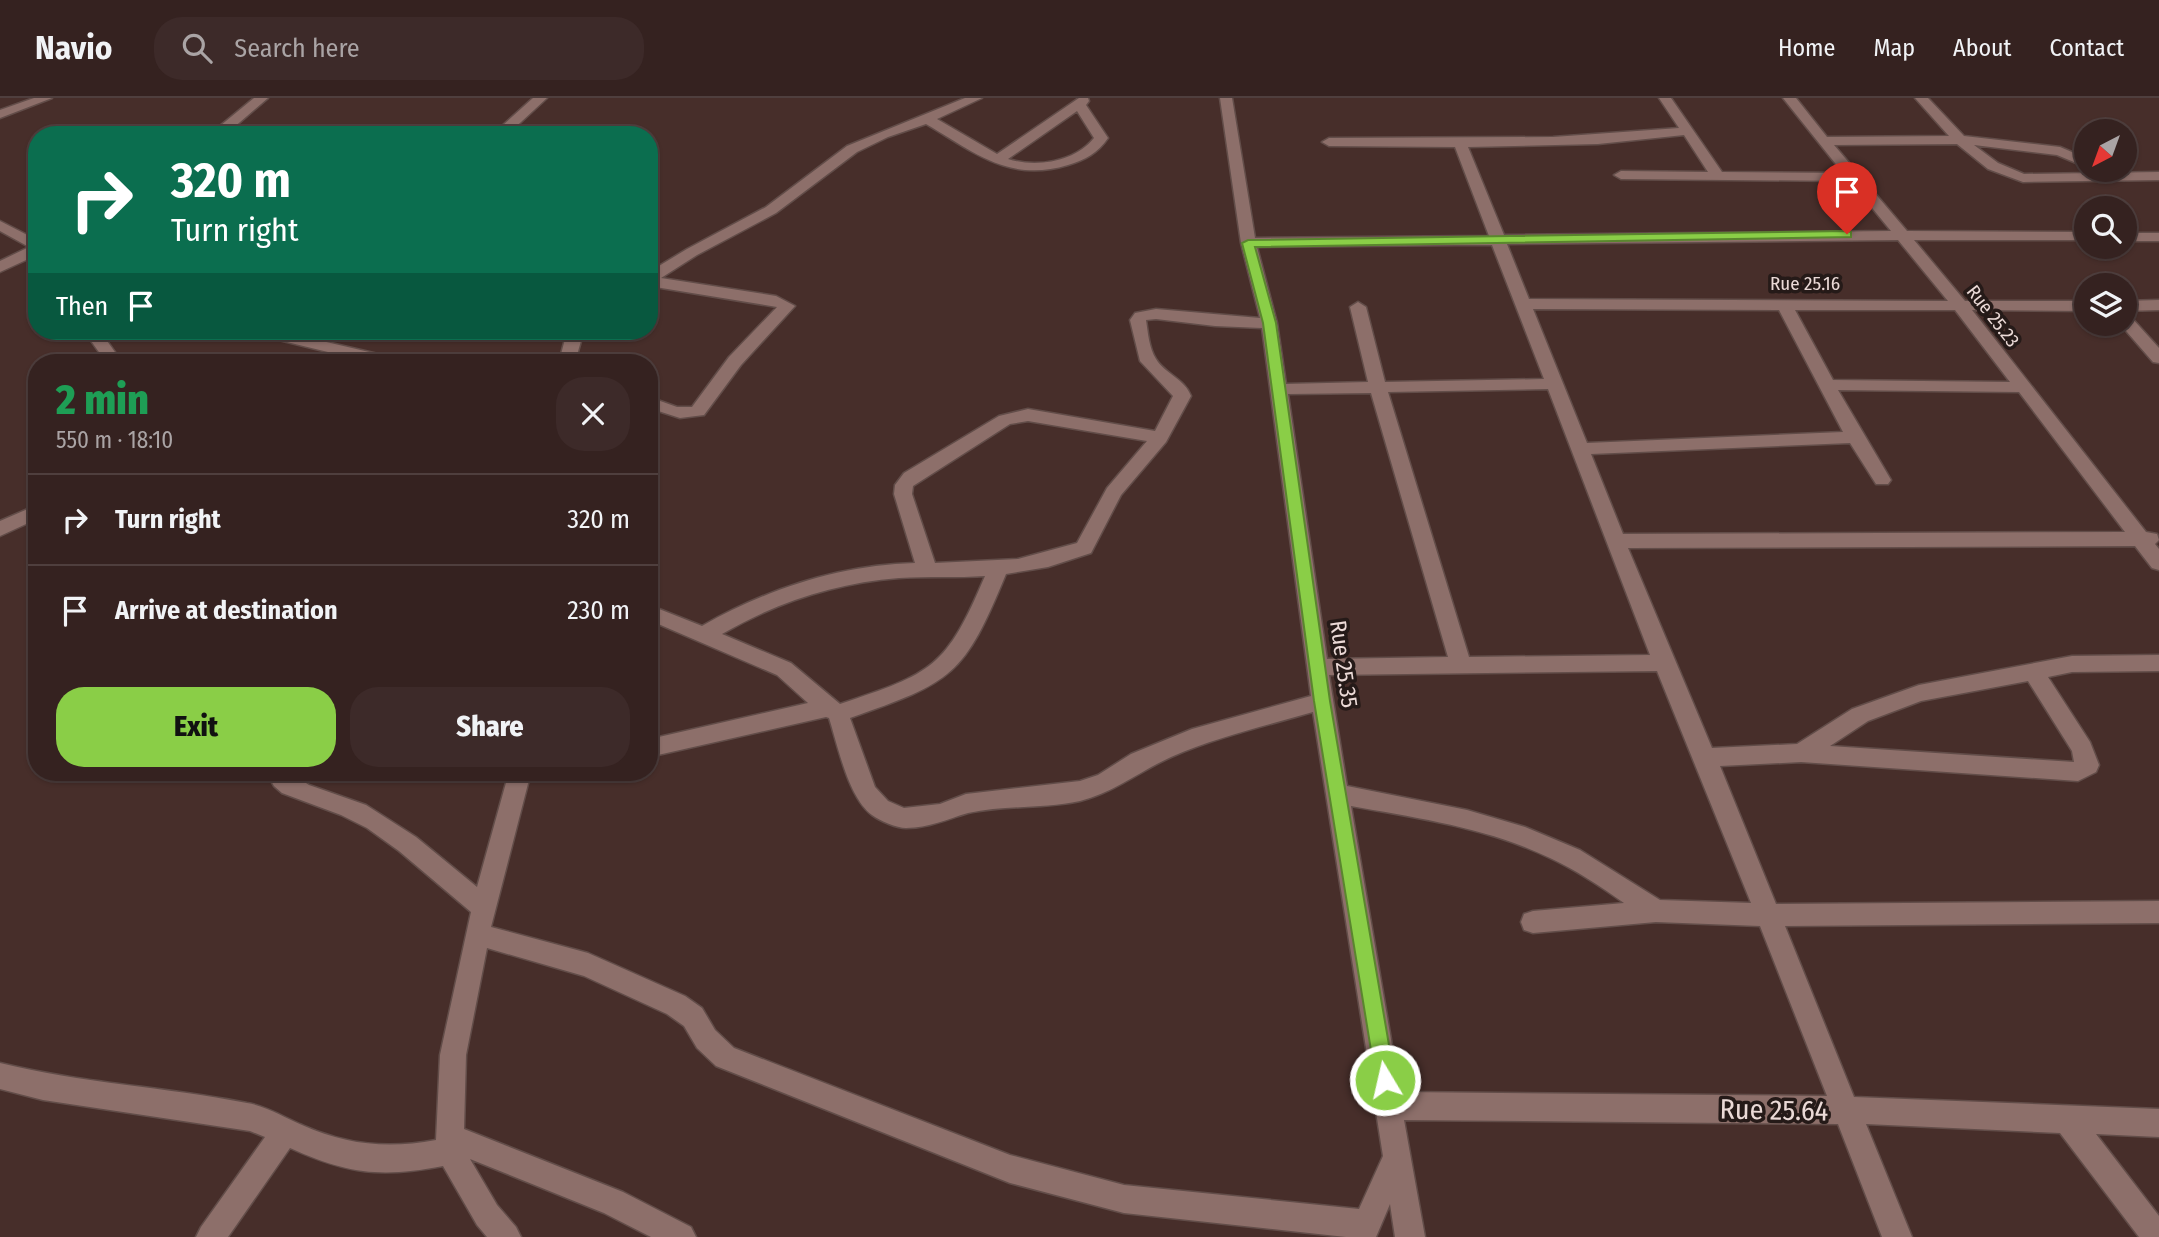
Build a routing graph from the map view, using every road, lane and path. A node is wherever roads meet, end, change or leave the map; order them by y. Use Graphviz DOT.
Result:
graph roads {
  1 [pos="46,98"];
  2 [pos="262,98"];
  3 [pos="541,98"];
  4 [pos="976,98"];
  5 [pos="1226,98"];
  6 [pos="1665,98"];
  7 [pos="1790,98"];
  8 [pos="1921,98"];
  9 [pos="1082,100"];
  10 [pos="0,114"];
  11 [pos="927,119"];
  12 [pos="227,126"];
  13 [pos="509,126"];
  14 [pos="1687,131"];
  15 [pos="1961,140"];
  16 [pos="1823,141"];
  17 [pos="1329,142"];
  18 [pos="1460,143"];
  19 [pos="2074,157"];
  20 [pos="997,160"];
  21 [pos="1620,174"];
  22 [pos="2074,174"];
  23 [pos="2137,175"];
  24 [pos="1718,176"];
  25 [pos="2159,176"];
  26 [pos="1851,177"];
  27 [pos="0,225"];
  28 [pos="1902,234"];
  29 [pos="2074,236"];
  30 [pos="2137,237"];
  31 [pos="2159,237"];
  32 [pos="1498,241"];
  33 [pos="28,242"];
  34 [pos="1248,243"];
  35 [pos="28,252"];
  36 [pos="0,267"];
  37 [pos="658,274"];
  38 [pos="658,281"];
  39 [pos="1783,303"];
  40 [pos="1524,304"];
  41 [pos="1959,305"];
  42 [pos="2159,305"];
  43 [pos="2074,306"];
  44 [pos="2137,306"];
  45 [pos="1359,307"];
  46 [pos="1269,323"];
  47 [pos="2137,333"];
  48 [pos="297,340"];
  49 [pos="356,354"];
  50 [pos="2159,358"];
  51 [pos="1555,384"];
  52 [pos="1830,385"];
  53 [pos="2022,387"];
  54 [pos="1378,388"];
  55 [pos="1279,389"];
  56 [pos="658,405"];
  57 [pos="1160,438"];
  58 [pos="1855,438"];
  59 [pos="1581,449"];
  60 [pos="1882,480"];
  61 [pos="28,515"];
  62 [pos="0,529"];
  63 [pos="2150,539"];
  64 [pos="1617,541"];
  65 [pos="2159,563"];
  66 [pos="927,569"];
  67 [pos="998,569"];
  68 [pos="658,616"];
  69 [pos="705,634"];
  70 [pos="1460,663"];
  71 [pos="1664,663"];
  72 [pos="2159,663"];
  73 [pos="1319,667"];
  74 [pos="2034,673"];
  75 [pos="1322,701"];
  76 [pos="832,710"];
  77 [pos="658,746"];
  78 [pos="1801,753"];
  79 [pos="1704,757"];
  80 [pos="282,781"];
  81 [pos="518,781"];
  82 [pos="1339,794"];
  83 [pos="484,908"];
  84 [pos="1656,911"];
  85 [pos="2159,912"];
  86 [pos="1768,915"];
  87 [pos="1533,922"];
  88 [pos="477,934"];
  89 [pos="0,1076"];
  90 [pos="1389,1106"];
  91 [pos="1846,1110"];
  92 [pos="2068,1120"];
  93 [pos="2159,1123"];
  94 [pos="285,1132"];
  95 [pos="451,1144"];
  96 [pos="1397,1156"];
  97 [pos="1364,1230"];
  98 [pos="211,1237"];
  99 [pos="506,1237"];
  100 [pos="681,1237"];
  101 [pos="1410,1237"];
  102 [pos="1897,1237"];
  103 [pos="2157,1237"];
  1 -- 10 [label="street"];
  2 -- 12 [label="street"];
  3 -- 13 [label="street"];
  4 -- 11 [label="street"];
  5 -- 34 [label="street, Rue 25.35"];
  6 -- 14 [label="street"];
  7 -- 16 [label="street, Rue 25.23"];
  8 -- 15 [label="street"];
  9 -- 20 [label="street"];
  9 -- 20 [label="street"];
  11 -- 20 [label="street"];
  11 -- 37 [label="street"];
  14 -- 18 [label="street"];
  14 -- 24 [label="street"];
  15 -- 16 [label="street"];
  15 -- 19 [label="street"];
  15 -- 22 [label="street"];
  16 -- 26 [label="street, Rue 25.23"];
  17 -- 18 [label="street"];
  18 -- 32 [label="street"];
  21 -- 24 [label="street"];
  23 -- 25 [label="street"];
  24 -- 26 [label="street"];
  26 -- 28 [label="street, Rue 25.23"];
  27 -- 33 [label="street"];
  28 -- 29 [label="street"];
  28 -- 32 [label="street"];
  28 -- 41 [label="street, Rue 25.23"];
  30 -- 31 [label="street"];
  32 -- 34 [label="street"];
  32 -- 40 [label="street"];
  34 -- 46 [label="street, Rue 25.35"];
  35 -- 36 [label="street"];
  38 -- 56 [label="street"];
  39 -- 40 [label="street, Rue 25.16"];
  39 -- 41 [label="street, Rue 25.16"];
  39 -- 52 [label="street"];
  40 -- 51 [label="street"];
  41 -- 43 [label="street, Rue 25.16"];
  41 -- 53 [label="street, Rue 25.23"];
  42 -- 44 [label="street"];
  45 -- 54 [label="street"];
  46 -- 55 [label="street, Rue 25.35"];
  46 -- 57 [label="street"];
  47 -- 50 [label="street"];
  48 -- 49 [label="street"];
  51 -- 54 [label="street"];
  51 -- 59 [label="street"];
  52 -- 53 [label="street"];
  52 -- 58 [label="street"];
  53 -- 63 [label="street, Rue 25.23"];
  54 -- 55 [label="street"];
  54 -- 70 [label="street"];
  55 -- 73 [label="street, Rue 25.35"];
  57 -- 66 [label="street"];
  57 -- 67 [label="street"];
  58 -- 59 [label="street"];
  58 -- 60 [label="street"];
  59 -- 64 [label="street"];
  61 -- 62 [label="street"];
  63 -- 64 [label="street"];
  63 -- 65 [label="street, Rue 25.23"];
  64 -- 71 [label="street"];
  66 -- 67 [label="street"];
  66 -- 69 [label="street"];
  67 -- 76 [label="street"];
  68 -- 69 [label="street"];
  69 -- 76 [label="street"];
  70 -- 71 [label="street"];
  70 -- 73 [label="street"];
  71 -- 79 [label="street"];
  72 -- 74 [label="street"];
  73 -- 75 [label="street, Rue 25.35"];
  74 -- 78 [label="street"];
  74 -- 78 [label="street"];
  75 -- 76 [label="street"];
  75 -- 82 [label="street, Rue 25.35"];
  76 -- 77 [label="street"];
  78 -- 79 [label="street"];
  79 -- 86 [label="street"];
  80 -- 83 [label="street"];
  81 -- 83 [label="street"];
  82 -- 84 [label="street"];
  82 -- 90 [label="street, Rue 25.35"];
  83 -- 88 [label="street"];
  84 -- 86 [label="street"];
  84 -- 87 [label="street"];
  85 -- 86 [label="street"];
  86 -- 91 [label="street"];
  88 -- 95 [label="street"];
  88 -- 97 [label="street"];
  89 -- 94 [label="street"];
  90 -- 91 [label="street, Rue 25.64"];
  90 -- 96 [label="street, Rue 25.35"];
  91 -- 92 [label="street, Rue 25.64"];
  91 -- 102 [label="street"];
  92 -- 93 [label="street, Rue 25.64"];
  92 -- 103 [label="street"];
  94 -- 95 [label="street"];
  94 -- 98 [label="street"];
  95 -- 99 [label="street"];
  95 -- 100 [label="street"];
  96 -- 97 [label="street"];
  96 -- 101 [label="street, Rue 25.35"];
}
